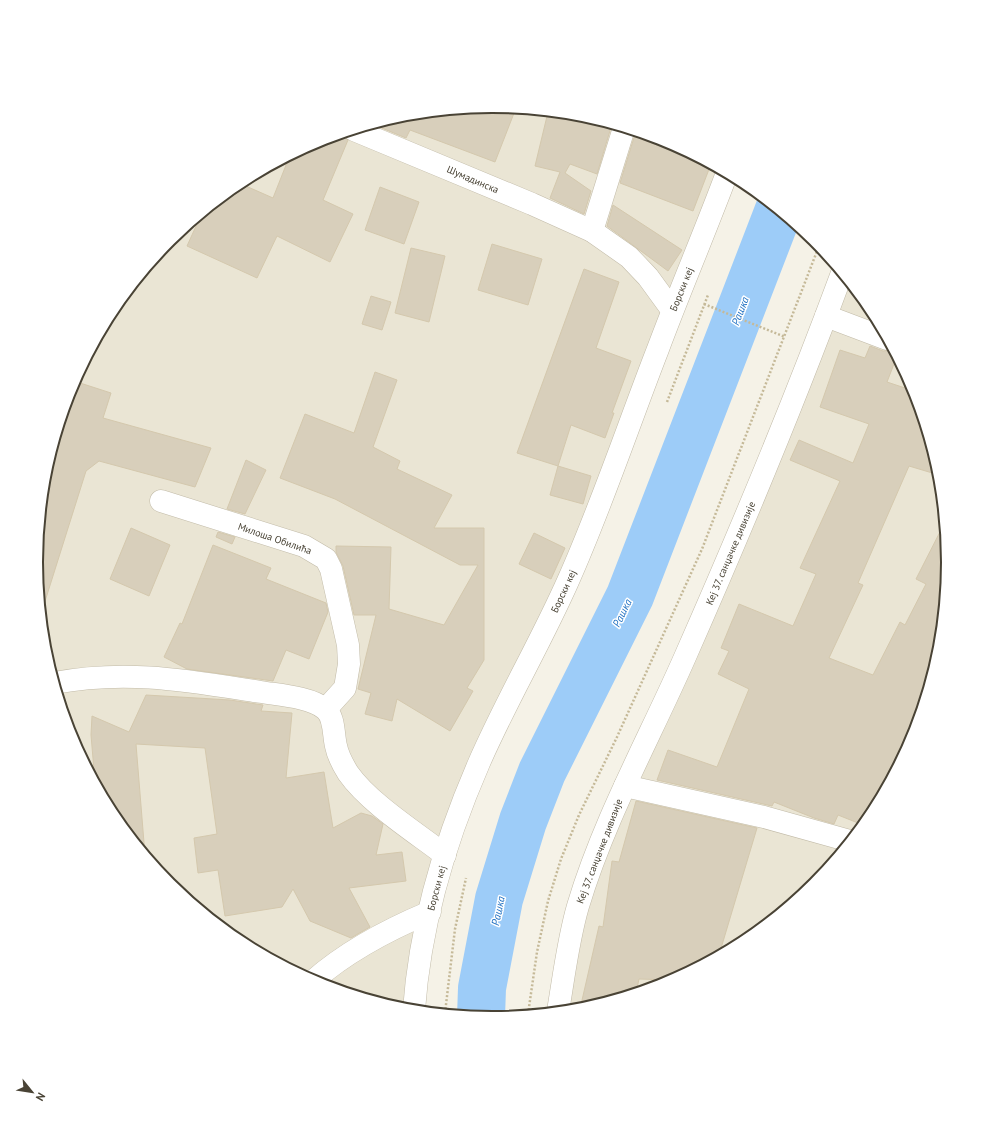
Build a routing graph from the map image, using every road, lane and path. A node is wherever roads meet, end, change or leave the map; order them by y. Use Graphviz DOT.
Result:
graph roads {
  1 [pos="361,133"];
  2 [pos="623,133"];
  3 [pos="725,179"];
  4 [pos="592,231"];
  5 [pos="817,253"];
  6 [pos="840,279"];
  7 [pos="704,304"];
  8 [pos="672,310"];
  9 [pos="826,316"];
  10 [pos="880,336"];
  11 [pos="785,337"];
  12 [pos="161,501"];
  13 [pos="59,682"];
  14 [pos="326,709"];
  15 [pos="625,786"];
  16 [pos="845,839"];
  17 [pos="444,855"];
  18 [pos="430,912"];
  19 [pos="319,977"];
  20 [pos="415,1004"];
  21 [pos="559,1006"];
  22 [pos="529,1009"];
  1 -- 4 [label="street, Шумадинска"];
  2 -- 4 [label="street"];
  3 -- 8 [label="street, Борски кеј"];
  4 -- 8 [label="street, Шумадинска"];
  5 -- 11 [label="path"];
  6 -- 9 [label="street, Кеј 37. санџачке дивизије"];
  7 -- 11 [label="path"];
  8 -- 17 [label="street, Борски кеј"];
  9 -- 10 [label="street"];
  9 -- 15 [label="street, Кеј 37. санџачке дивизије"];
  11 -- 22 [label="path"];
  12 -- 14 [label="street, Милоша Обилића"];
  13 -- 14 [label="street"];
  14 -- 17 [label="street"];
  15 -- 16 [label="street, Кеј 37. санџачке дивизије"];
  15 -- 21 [label="street, Кеј 37. санџачке дивизије"];
  17 -- 18 [label="street, Борски кеј"];
  18 -- 19 [label="street"];
  18 -- 20 [label="street, Борски кеј"];
}
